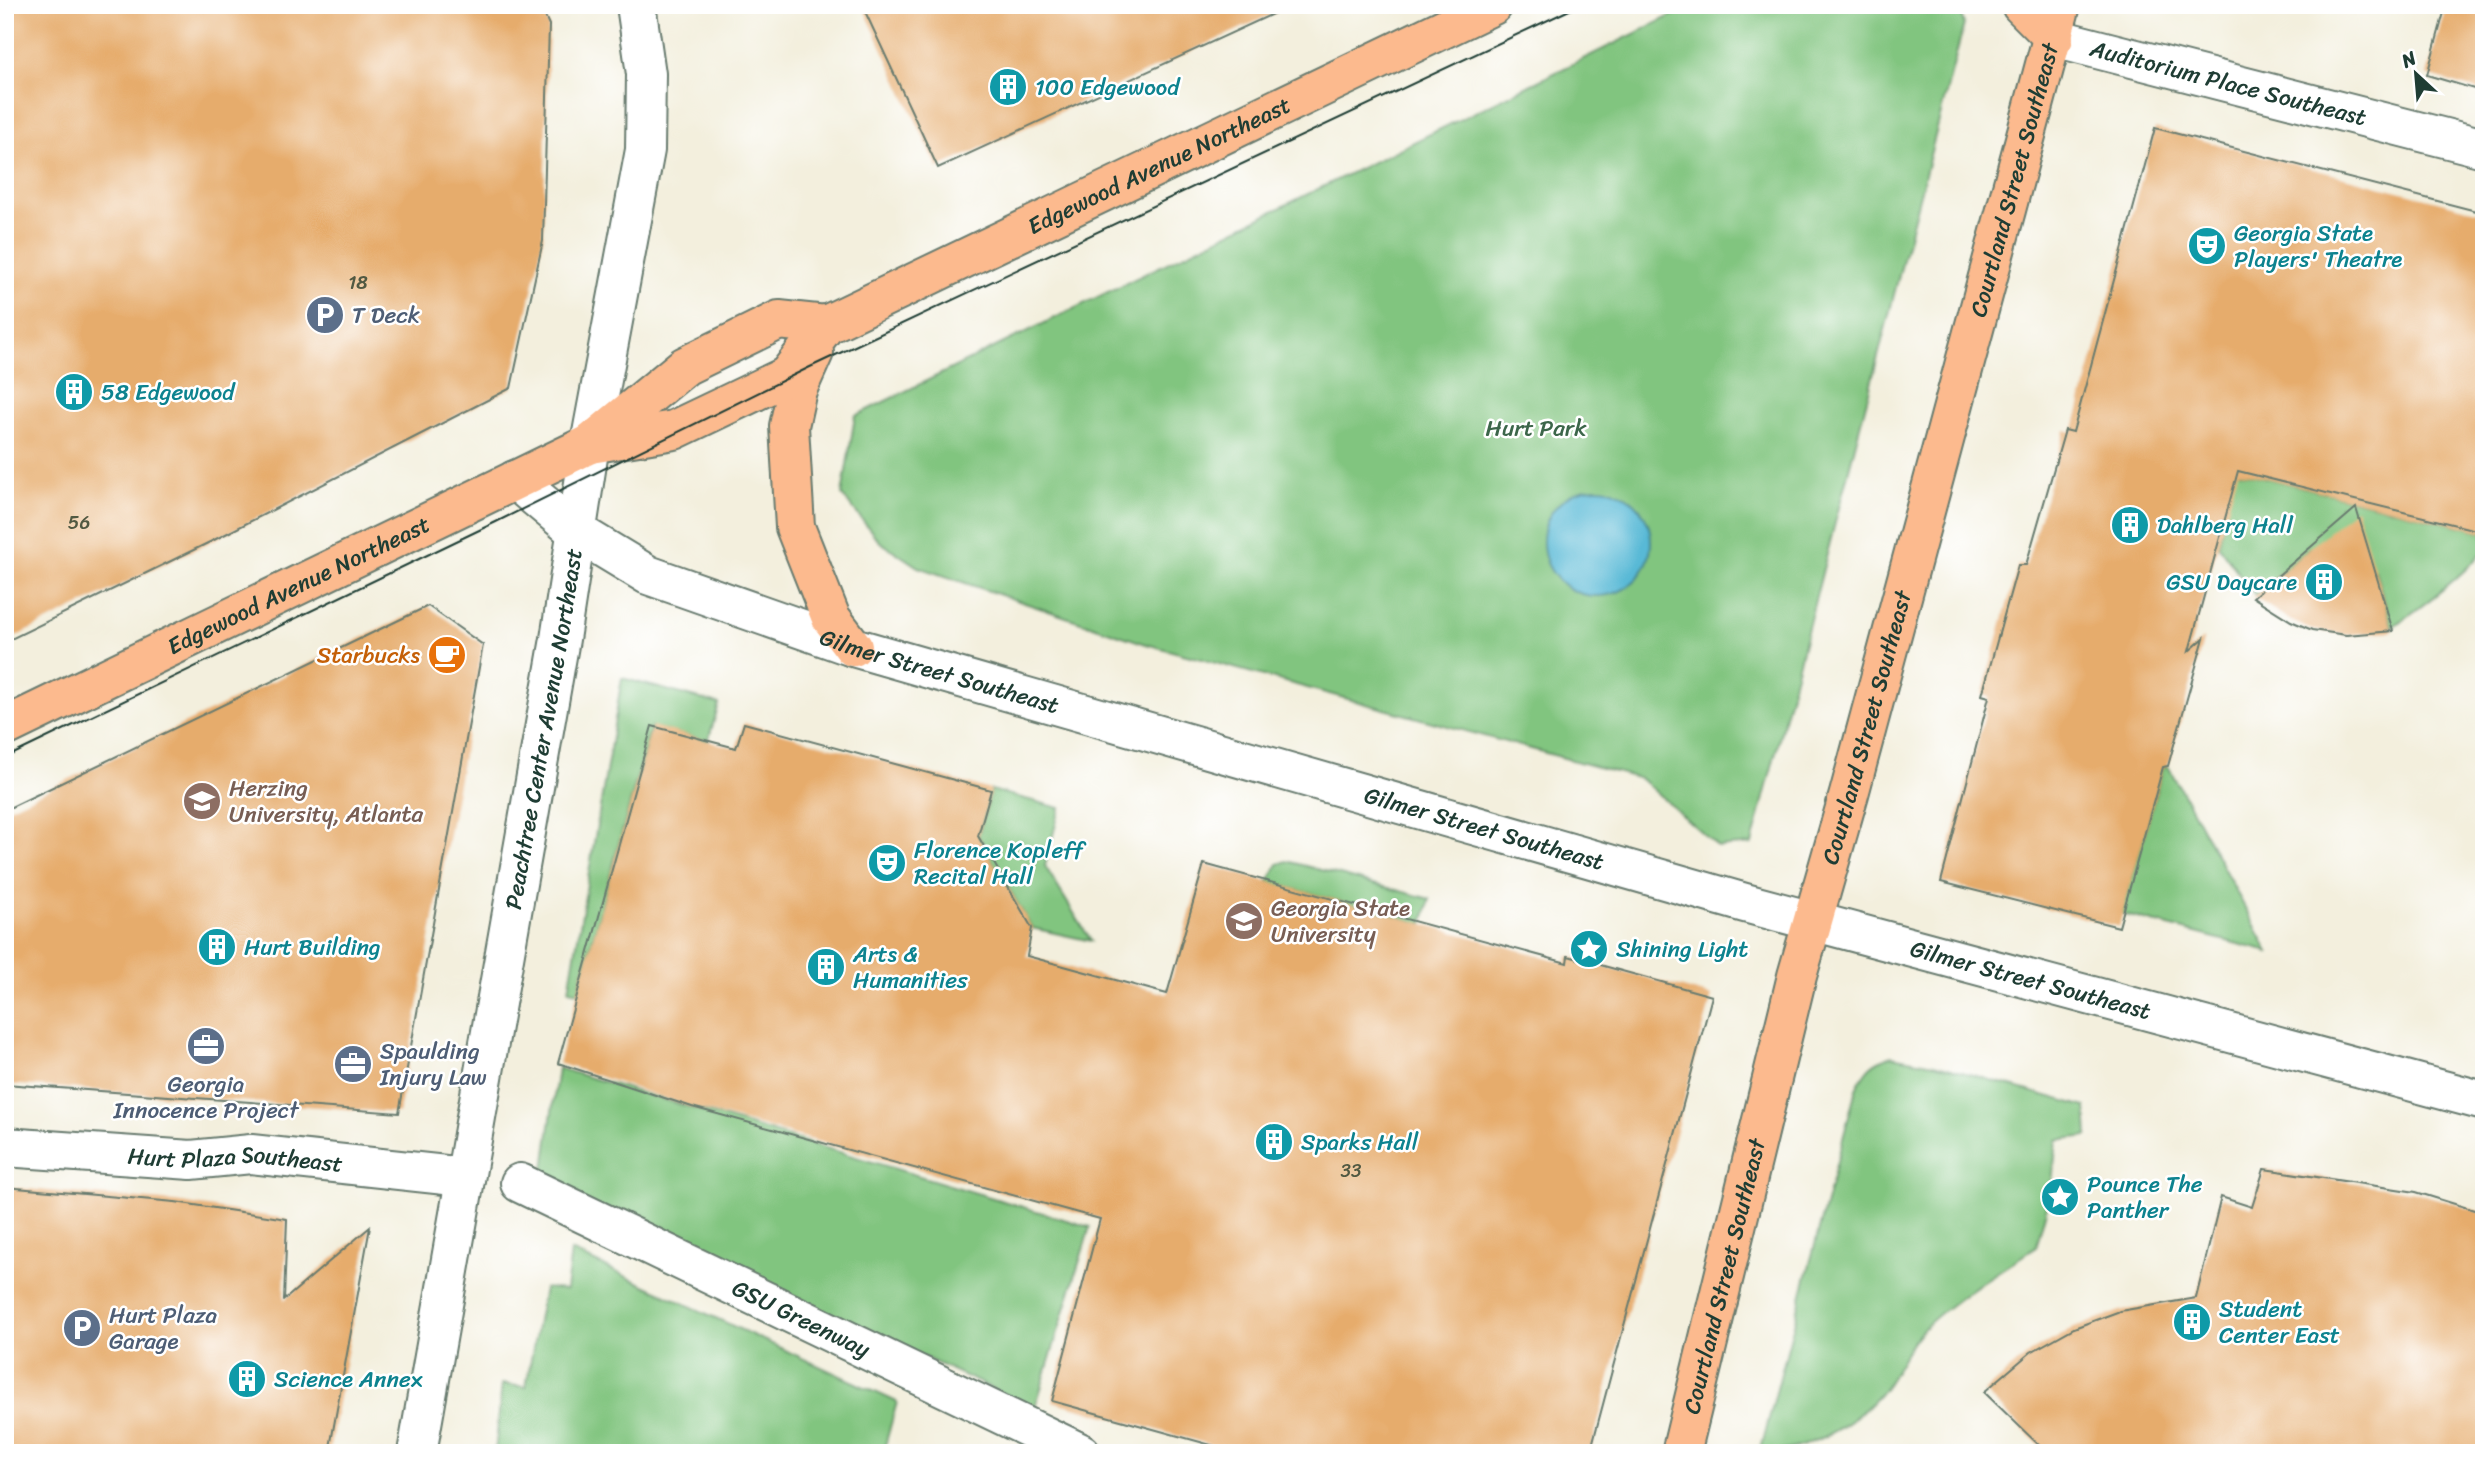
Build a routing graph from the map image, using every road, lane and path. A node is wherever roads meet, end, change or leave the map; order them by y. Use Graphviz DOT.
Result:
graph roads {
  1 [pos="636,5"];
  2 [pos="1493,5"];
  3 [pos="2021,5"];
  4 [pos="2057,22"];
  5 [pos="2484,148"];
  6 [pos="827,325"];
  7 [pos="590,444"];
  8 [pos="515,480"];
  9 [pos="577,532"];
  10 [pos="853,647"];
  11 [pos="5,727"];
  12 [pos="1812,919"];
  13 [pos="2484,1101"];
  14 [pos="5,1147"];
  15 [pos="464,1177"];
  16 [pos="520,1183"];
  17 [pos="1682,1450"];
  18 [pos="417,1453"];
  19 [pos="1081,1453"];
  1 -- 7 [label="street, Peachtree Center Avenue Northeast"];
  2 -- 6 [label="main road, Edgewood Avenue Northeast"];
  3 -- 4 [label="main road"];
  4 -- 5 [label="street, Auditorium Place Southeast"];
  4 -- 12 [label="main road, Courtland Street Southeast"];
  6 -- 7 [label="main road, Edgewood Avenue Northeast"];
  6 -- 7 [label="main road, Edgewood Avenue Northeast"];
  6 -- 10 [label="main road"];
  7 -- 8 [label="main road, Edgewood Avenue Northeast"];
  7 -- 9 [label="street, Peachtree Center Avenue Northeast"];
  8 -- 9 [label="street, Gilmer Street Southeast"];
  8 -- 11 [label="main road, Edgewood Avenue Northeast"];
  9 -- 10 [label="street, Gilmer Street Southeast"];
  9 -- 15 [label="street, Peachtree Center Avenue Northeast"];
  10 -- 12 [label="street, Gilmer Street Southeast"];
  12 -- 13 [label="street, Gilmer Street Southeast"];
  12 -- 17 [label="main road, Courtland Street Southeast"];
  14 -- 15 [label="street, Hurt Plaza Southeast"];
  15 -- 18 [label="street, Peachtree Center Avenue Northeast"];
  16 -- 19 [label="street, GSU Greenway"];
}
